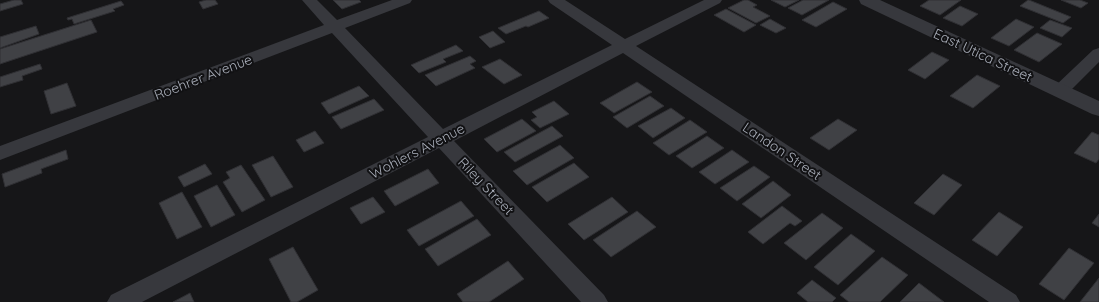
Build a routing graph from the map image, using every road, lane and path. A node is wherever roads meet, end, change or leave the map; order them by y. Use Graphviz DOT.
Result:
graph roads {
  1 [pos="310,0"];
  2 [pos="405,0"];
  3 [pos="556,0"];
  4 [pos="715,0"];
  5 [pos="867,0"];
  6 [pos="335,27"];
  7 [pos="625,46"];
  8 [pos="1099,53"];
  9 [pos="1060,91"];
  10 [pos="1099,109"];
  11 [pos="441,139"];
  12 [pos="0,153"];
  13 [pos="119,302"];
  14 [pos="596,302"];
  15 [pos="1008,302"];
  1 -- 6 [label="street, Riley Street"];
  2 -- 6 [label="street, Roehrer Avenue"];
  3 -- 7 [label="street, Landon Street"];
  4 -- 7 [label="street, Wohlers Avenue"];
  5 -- 9 [label="street, East Utica Street"];
  6 -- 11 [label="street, Riley Street"];
  6 -- 12 [label="street, Roehrer Avenue"];
  7 -- 11 [label="street, Wohlers Avenue"];
  7 -- 15 [label="street, Landon Street"];
  8 -- 9 [label="street"];
  9 -- 10 [label="street, East Utica Street"];
  11 -- 13 [label="street, Wohlers Avenue"];
  11 -- 14 [label="street, Riley Street"];
}
